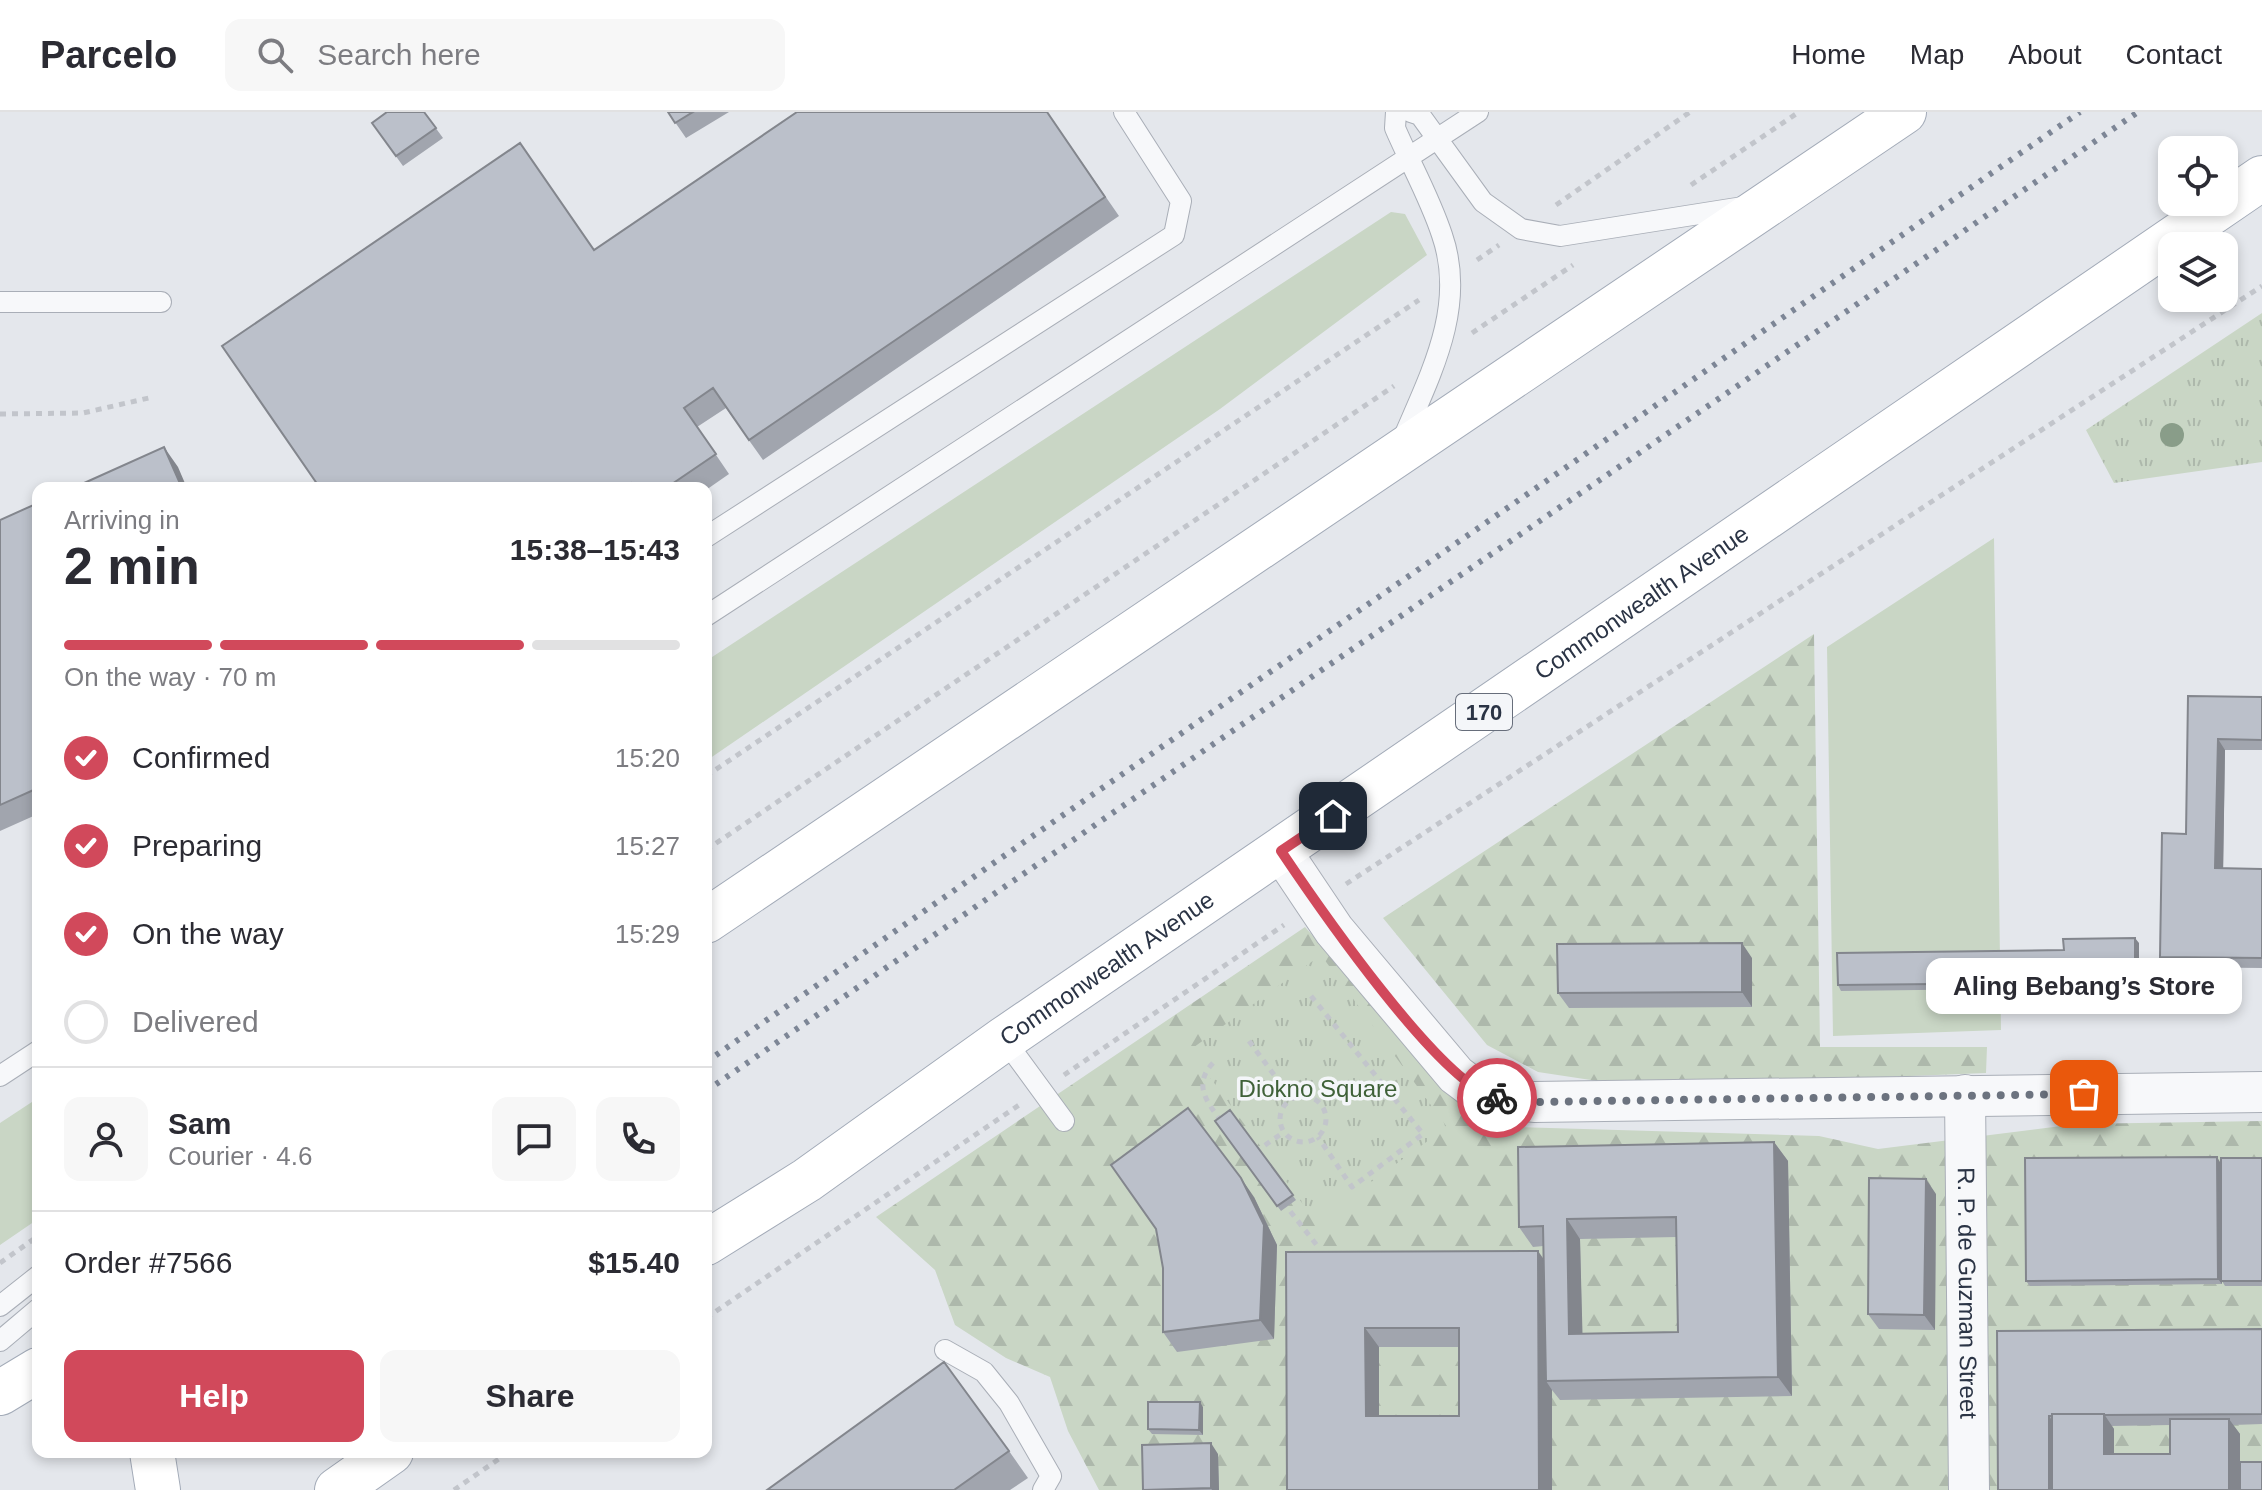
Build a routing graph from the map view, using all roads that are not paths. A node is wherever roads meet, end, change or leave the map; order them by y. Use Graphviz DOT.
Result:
graph roads {
  1 [pos="1124,112"];
  2 [pos="1396,112"];
  3 [pos="1411,112"];
  4 [pos="1478,112"];
  5 [pos="1904,112"];
  6 [pos="1438,138"];
  7 [pos="1408,158"];
  8 [pos="2262,178"];
  9 [pos="1770,202"];
  10 [pos="0,302"];
  11 [pos="161,302"];
  12 [pos="1395,455"];
  13 [pos="712,533"];
  14 [pos="712,612"];
  15 [pos="1281,851"];
  16 [pos="712,917"];
  17 [pos="1004,1039"];
  18 [pos="32,1055"];
  19 [pos="0,1076"];
  20 [pos="2262,1092"];
  21 [pos="1965,1095"];
  22 [pos="1064,1121"];
  23 [pos="712,1239"];
  24 [pos="32,1281"];
  25 [pos="0,1306"];
  26 [pos="32,1314"];
  27 [pos="0,1341"];
  28 [pos="945,1350"];
  29 [pos="32,1374"];
  30 [pos="0,1393"];
  31 [pos="32,1402"];
  32 [pos="0,1412"];
  33 [pos="153,1458"];
  34 [pos="382,1458"];
  35 [pos="158,1490"];
  36 [pos="337,1490"];
  37 [pos="1043,1490"];
  38 [pos="1969,1490"];
  1 -- 13 [label="lane"];
  2 -- 7 [label="lane"];
  3 -- 6 [label="lane"];
  4 -- 6 [label="lane"];
  5 -- 9 [label="main road"];
  6 -- 7 [label="lane"];
  6 -- 9 [label="lane"];
  7 -- 12 [label="lane"];
  7 -- 14 [label="lane"];
  8 -- 15 [label="main road, Commonwealth Avenue / 170"];
  9 -- 12 [label="main road"];
  10 -- 11 [label="lane"];
  12 -- 16 [label="main road"];
  15 -- 17 [label="main road, Commonwealth Avenue / 170"];
  15 -- 21 [label="street"];
  17 -- 22 [label="lane"];
  17 -- 23 [label="main road, Commonwealth Avenue / 170"];
  18 -- 19 [label="lane"];
  20 -- 21 [label="street"];
  21 -- 38 [label="street, R. P. de Guzman Street"];
  24 -- 25 [label="lane"];
  26 -- 27 [label="lane"];
  28 -- 37 [label="lane"];
  29 -- 30 [label="main road"];
  31 -- 32 [label="main road"];
  33 -- 35 [label="main road"];
  34 -- 36 [label="main road"];
}
